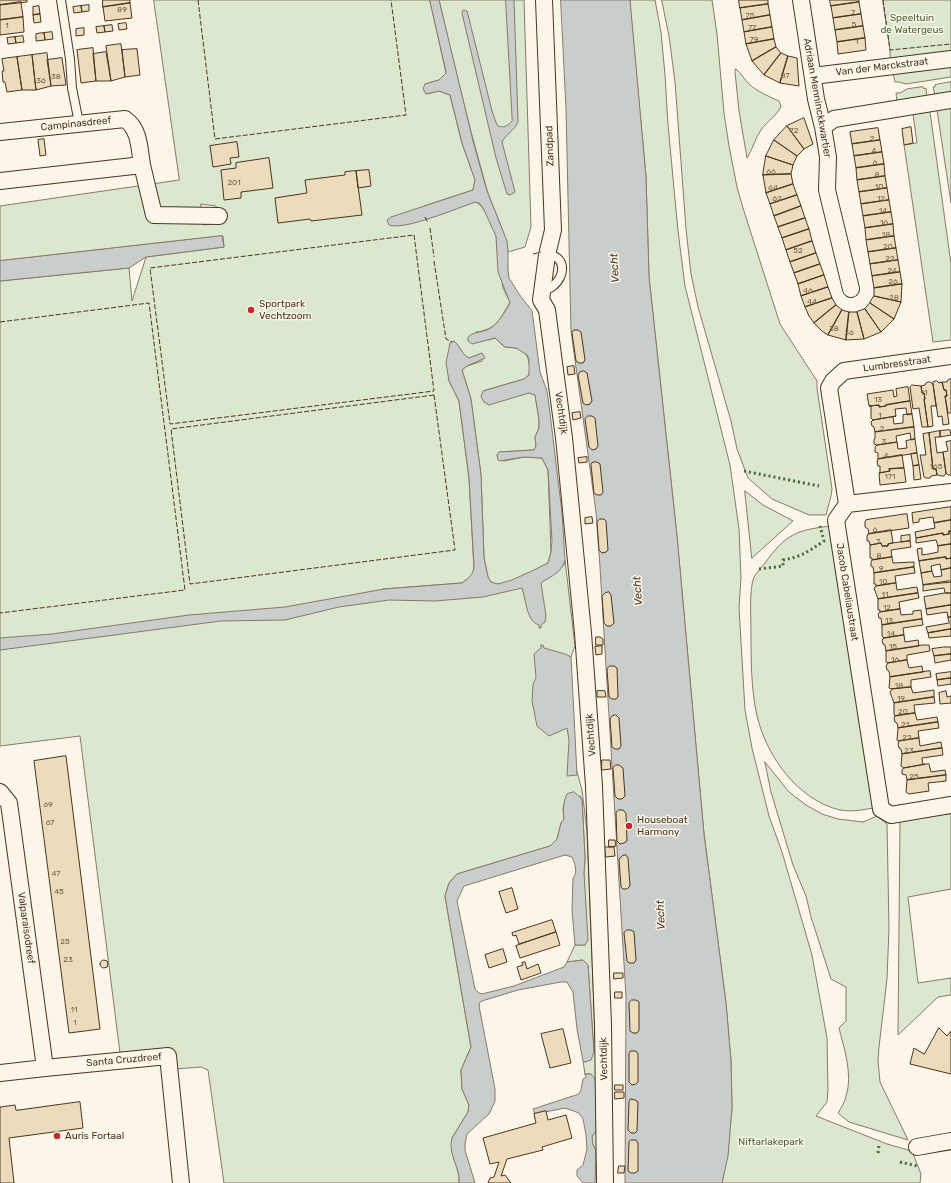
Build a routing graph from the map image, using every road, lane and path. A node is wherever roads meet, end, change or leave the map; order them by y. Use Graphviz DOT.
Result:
graph roads {
  1 [pos="61,0"];
  2 [pos="544,0"];
  3 [pos="800,0"];
  4 [pos="951,59"];
  5 [pos="813,76"];
  6 [pos="951,100"];
  7 [pos="79,123"];
  8 [pos="823,127"];
  9 [pos="0,132"];
  10 [pos="142,165"];
  11 [pos="0,181"];
  12 [pos="219,216"];
  13 [pos="851,289"];
  14 [pos="541,292"];
  15 [pos="951,356"];
  16 [pos="951,492"];
  17 [pos="847,504"];
  18 [pos="0,790"];
  19 [pos="951,805"];
  20 [pos="45,1068"];
  21 [pos="0,1074"];
  22 [pos="951,1141"];
  23 [pos="917,1147"];
  24 [pos="181,1183"];
  25 [pos="605,1183"];
  1 -- 7 [label="lane"];
  2 -- 14 [label="street, Zandpad"];
  3 -- 5 [label="street, Adriaan Menninckkwartier"];
  4 -- 5 [label="street, Van der Marckstraat"];
  5 -- 8 [label="street, Adriaan Menninckkwartier"];
  6 -- 8 [label="street"];
  7 -- 9 [label="street, Campinasdreef"];
  7 -- 10 [label="street, Campinasdreef"];
  8 -- 13 [label="street, Adriaan Menninckkwartier"];
  10 -- 11 [label="street"];
  10 -- 12 [label="street, Campinasdreef"];
  14 -- 25 [label="street, Vechtdijk"];
  15 -- 17 [label="street, Lumbresstraat"];
  16 -- 17 [label="street"];
  17 -- 19 [label="street, Jacob Cabeliaustraat"];
  18 -- 20 [label="street, Valparaisodreef"];
  20 -- 21 [label="street, Santa Cruzdreef"];
  20 -- 24 [label="street, Santa Cruzdreef"];
  22 -- 23 [label="street"];
}
